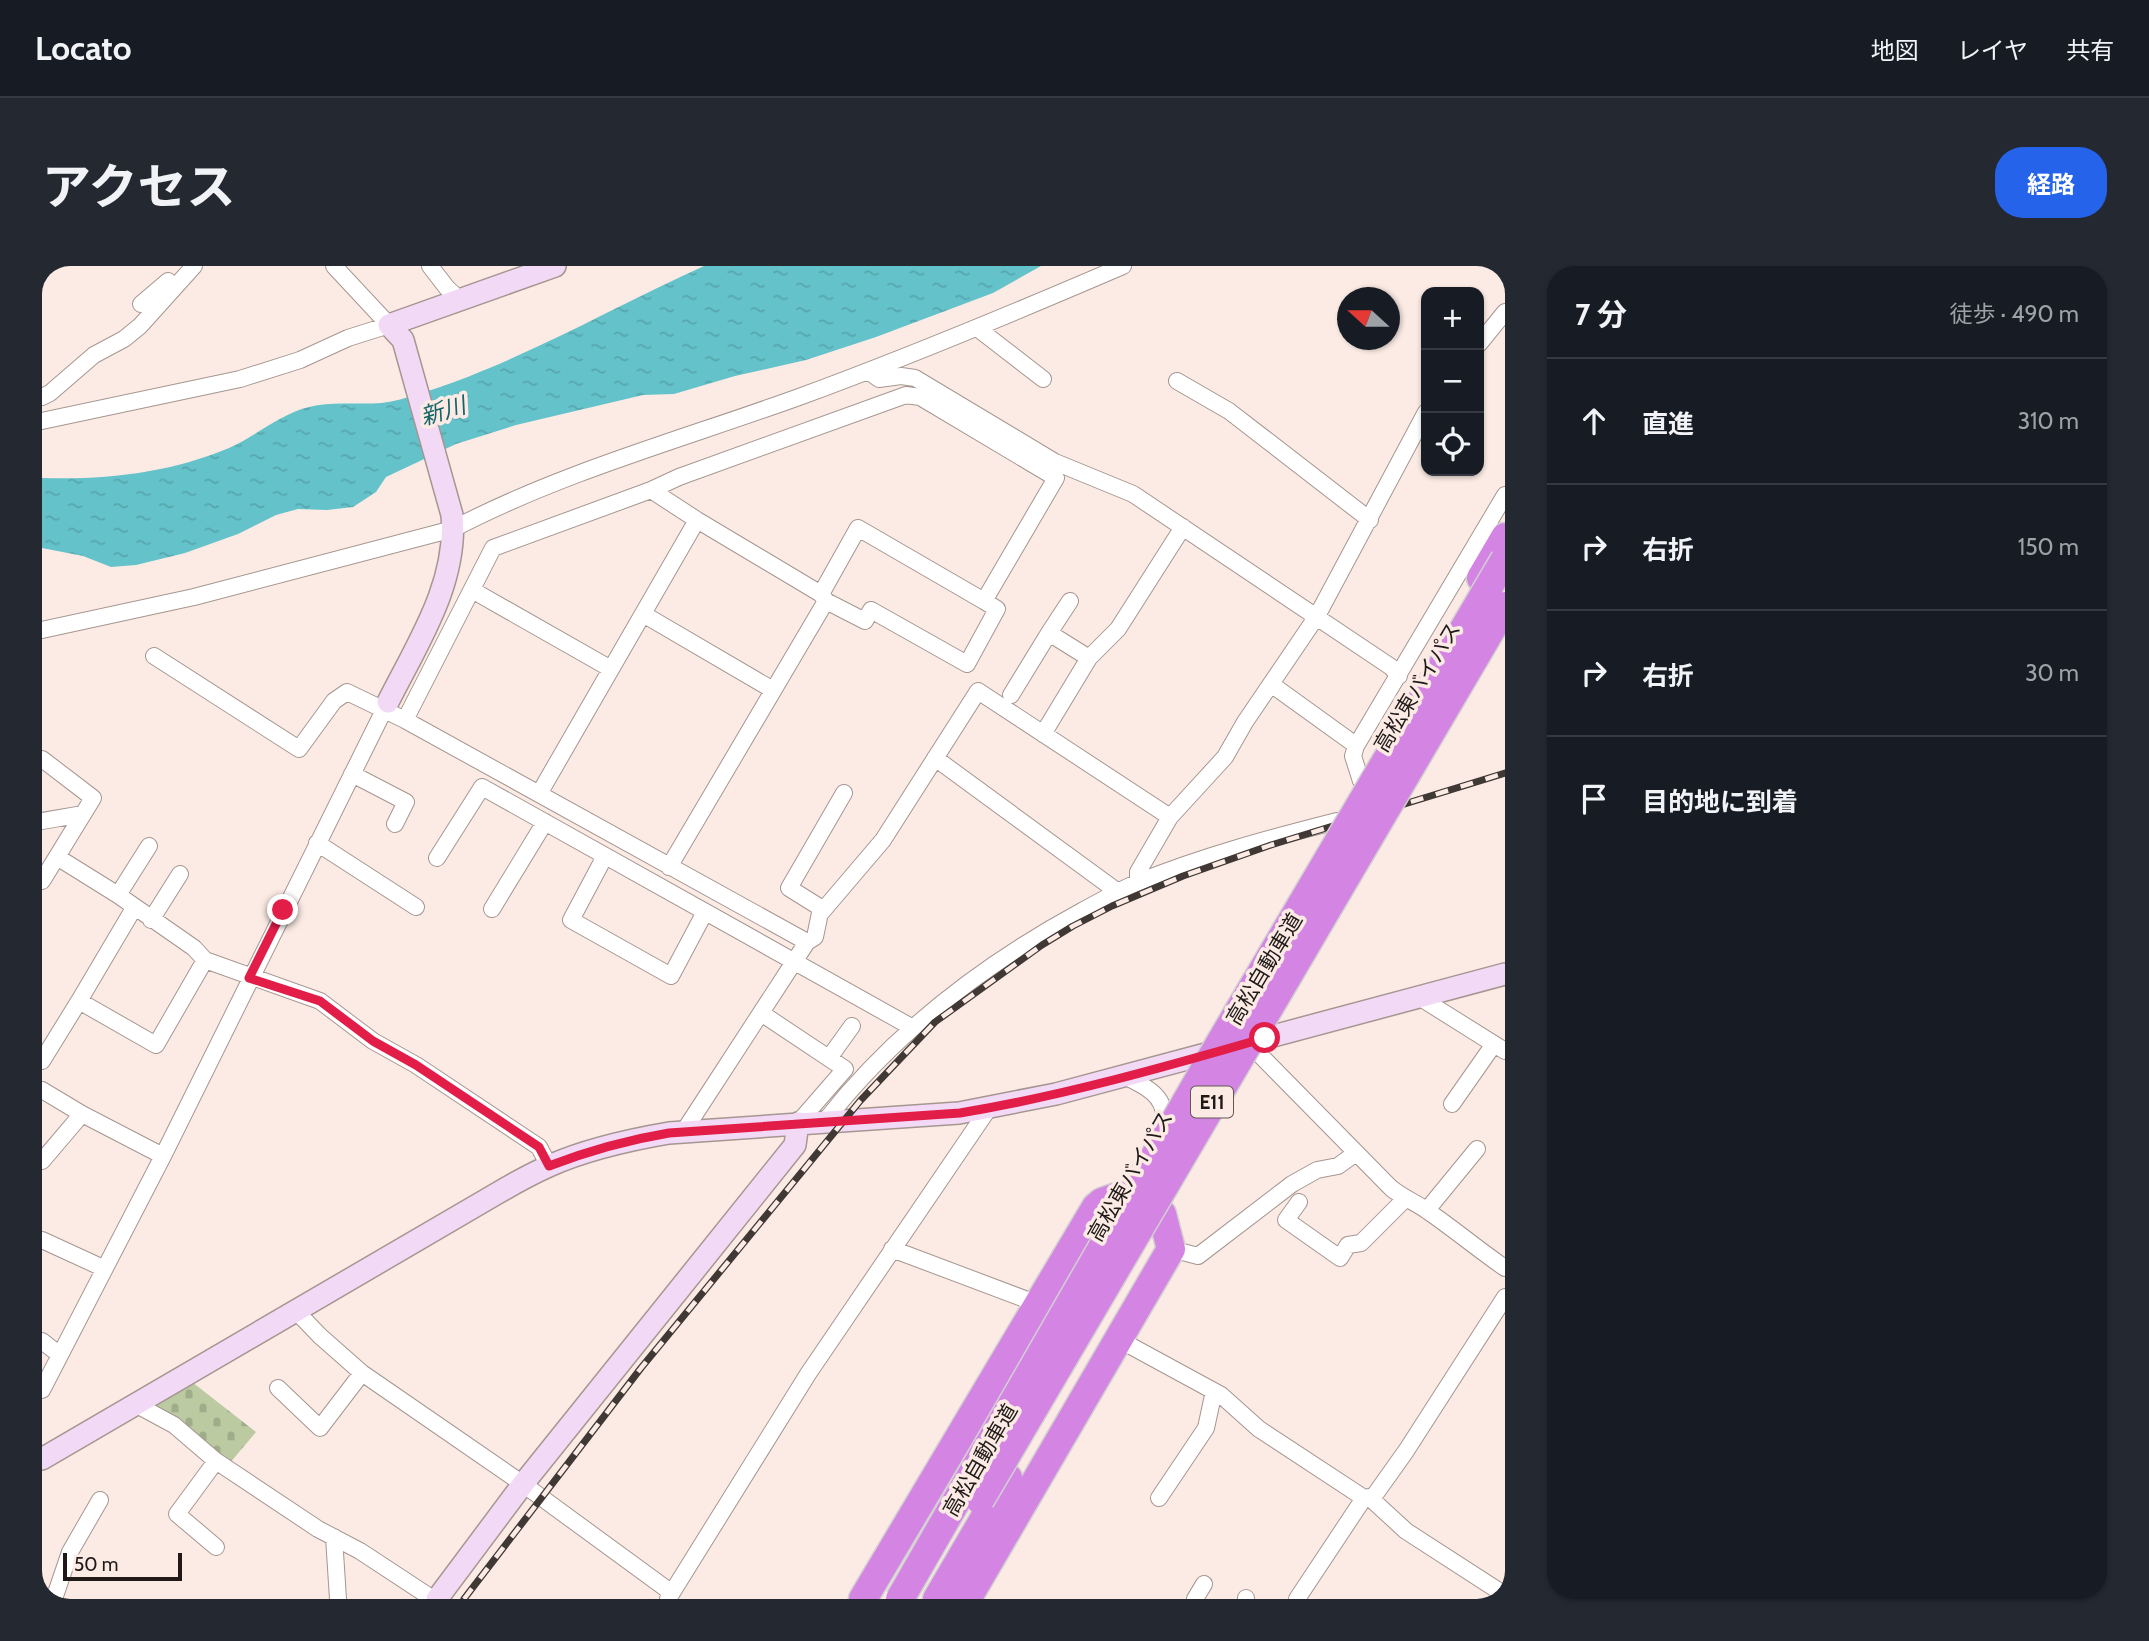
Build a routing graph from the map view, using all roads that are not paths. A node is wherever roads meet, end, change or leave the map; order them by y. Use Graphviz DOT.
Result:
graph roads {
  1 [pos="181,266"];
  2 [pos="194,266"];
  3 [pos="334,266"];
  4 [pos="430,266"];
  5 [pos="555,266"];
  6 [pos="1123,266"];
  7 [pos="460,300"];
  8 [pos="141,304"];
  9 [pos="1505,312"];
  10 [pos="977,328"];
  11 [pos="396,332"];
  12 [pos="1484,338"];
  13 [pos="868,370"];
  14 [pos="1042,379"];
  15 [pos="1177,381"];
  16 [pos="42,397"];
  17 [pos="42,406"];
  18 [pos="1425,413"];
  19 [pos="63,416"];
  20 [pos="42,421"];
  21 [pos="651,490"];
  22 [pos="1505,495"];
  23 [pos="697,520"];
  24 [pos="1370,520"];
  25 [pos="452,522"];
  26 [pos="1183,527"];
  27 [pos="1505,537"];
  28 [pos="1505,559"];
  29 [pos="472,590"];
  30 [pos="824,597"];
  31 [pos="984,601"];
  32 [pos="1070,601"];
  33 [pos="643,614"];
  34 [pos="1317,616"];
  35 [pos="1505,625"];
  36 [pos="42,629"];
  37 [pos="1049,633"];
  38 [pos="153,656"];
  39 [pos="1089,658"];
  40 [pos="611,669"];
  41 [pos="1399,676"];
  42 [pos="1271,684"];
  43 [pos="774,690"];
  44 [pos="1011,695"];
  45 [pos="386,706"];
  46 [pos="405,720"];
  47 [pos="1043,734"];
  48 [pos="1350,741"];
  49 [pos="935,758"];
  50 [pos="42,760"];
  51 [pos="352,774"];
  52 [pos="1361,781"];
  53 [pos="844,793"];
  54 [pos="539,794"];
  55 [pos="83,814"];
  56 [pos="1170,817"];
  57 [pos="42,821"];
  58 [pos="1337,821"];
  59 [pos="545,822"];
  60 [pos="395,824"];
  61 [pos="317,843"];
  62 [pos="149,846"];
  63 [pos="606,856"];
  64 [pos="57,857"];
  65 [pos="438,858"];
  66 [pos="669,867"];
  67 [pos="180,874"];
  68 [pos="42,881"];
  69 [pos="1138,882"];
  70 [pos="1118,892"];
  71 [pos="118,895"];
  72 [pos="416,907"];
  73 [pos="134,908"];
  74 [pos="492,909"];
  75 [pos="705,912"];
  76 [pos="820,914"];
  77 [pos="151,920"];
  78 [pos="807,942"];
  79 [pos="205,960"];
  80 [pos="794,962"];
  81 [pos="1505,974"];
  82 [pos="249,978"];
  83 [pos="1419,997"];
  84 [pos="79,1002"];
  85 [pos="761,1013"];
  86 [pos="852,1026"];
  87 [pos="914,1028"];
  88 [pos="1261,1045"];
  89 [pos="1500,1048"];
  90 [pos="1200,1056"];
  91 [pos="829,1058"];
  92 [pos="42,1061"];
  93 [pos="1124,1076"];
  94 [pos="42,1090"];
  95 [pos="1452,1104"];
  96 [pos="989,1108"];
  97 [pos="82,1114"];
  98 [pos="1164,1120"];
  99 [pos="825,1121"];
  100 [pos="798,1123"];
  101 [pos="684,1131"];
  102 [pos="1477,1149"];
  103 [pos="1356,1153"];
  104 [pos="163,1156"];
  105 [pos="42,1161"];
  106 [pos="549,1166"];
  107 [pos="1119,1196"];
  108 [pos="1405,1199"];
  109 [pos="1299,1202"];
  110 [pos="1427,1210"];
  111 [pos="1162,1214"];
  112 [pos="42,1240"];
  113 [pos="892,1249"];
  114 [pos="1171,1249"];
  115 [pos="103,1268"];
  116 [pos="1505,1268"];
  117 [pos="1505,1297"];
  118 [pos="1038,1304"];
  119 [pos="295,1310"];
  120 [pos="1118,1339"];
  121 [pos="42,1341"];
  122 [pos="60,1355"];
  123 [pos="362,1373"];
  124 [pos="278,1388"];
  125 [pos="42,1390"];
  126 [pos="1214,1391"];
  127 [pos="137,1405"];
  128 [pos="42,1459"];
  129 [pos="216,1461"];
  130 [pos="523,1485"];
  131 [pos="1019,1485"];
  132 [pos="1367,1497"];
  133 [pos="1159,1498"];
  134 [pos="100,1500"];
  135 [pos="334,1537"];
  136 [pos="216,1547"];
  137 [pos="1204,1584"];
  138 [pos="1486,1592"];
  139 [pos="1505,1595"];
  140 [pos="670,1596"];
  141 [pos="54,1599"];
  142 [pos="338,1599"];
  143 [pos="435,1599"];
  144 [pos="863,1599"];
  145 [pos="885,1599"];
  146 [pos="900,1599"];
  147 [pos="921,1599"];
  148 [pos="937,1599"];
  149 [pos="967,1599"];
  150 [pos="1195,1599"];
  151 [pos="1297,1599"];
  1 -- 8 [label="street"];
  2 -- 16 [label="street"];
  3 -- 11 [label="street"];
  4 -- 7 [label="street"];
  5 -- 7 [label="street"];
  6 -- 10 [label="street"];
  7 -- 11 [label="street"];
  9 -- 12 [label="street"];
  10 -- 13 [label="street"];
  10 -- 14 [label="street"];
  11 -- 19 [label="street"];
  11 -- 25 [label="street"];
  13 -- 25 [label="street"];
  13 -- 26 [label="street"];
  15 -- 24 [label="street"];
  17 -- 19 [label="street"];
  18 -- 24 [label="street"];
  19 -- 20 [label="street"];
  21 -- 23 [label="street"];
  21 -- 29 [label="street"];
  21 -- 31 [label="street"];
  22 -- 41 [label="street"];
  23 -- 30 [label="street"];
  23 -- 33 [label="street"];
  24 -- 34 [label="street"];
  25 -- 36 [label="street"];
  25 -- 45 [label="street"];
  26 -- 34 [label="street"];
  26 -- 39 [label="street"];
  27 -- 52 [label="highway, 高松東バイパス"];
  28 -- 146 [label="highway, 高松自動車道 / E11, bridge"];
  29 -- 40 [label="street"];
  29 -- 46 [label="street"];
  30 -- 31 [label="street"];
  30 -- 31 [label="street"];
  30 -- 43 [label="street"];
  32 -- 37 [label="street"];
  33 -- 40 [label="street"];
  33 -- 43 [label="street"];
  34 -- 41 [label="street"];
  34 -- 42 [label="street"];
  35 -- 88 [label="highway"];
  35 -- 147 [label="highway, 高松自動車道 / E11, bridge"];
  37 -- 39 [label="street"];
  37 -- 44 [label="street"];
  38 -- 45 [label="street"];
  39 -- 47 [label="street"];
  40 -- 54 [label="street"];
  41 -- 52 [label="street"];
  42 -- 48 [label="street"];
  42 -- 56 [label="street"];
  43 -- 66 [label="street"];
  45 -- 46 [label="street"];
  45 -- 51 [label="street"];
  46 -- 54 [label="street"];
  47 -- 49 [label="street"];
  47 -- 56 [label="street"];
  49 -- 70 [label="street"];
  49 -- 76 [label="street"];
  50 -- 55 [label="street"];
  51 -- 60 [label="street"];
  51 -- 61 [label="street"];
  52 -- 58 [label="highway, 高松東バイパス"];
  53 -- 76 [label="street"];
  54 -- 66 [label="street"];
  55 -- 57 [label="street"];
  55 -- 64 [label="street"];
  56 -- 69 [label="street"];
  58 -- 69 [label="street"];
  58 -- 90 [label="highway, 高松東バイパス"];
  59 -- 63 [label="street"];
  59 -- 65 [label="street"];
  59 -- 74 [label="street"];
  61 -- 72 [label="street"];
  61 -- 82 [label="street"];
  62 -- 71 [label="street"];
  63 -- 75 [label="street"];
  63 -- 75 [label="street"];
  64 -- 68 [label="street"];
  64 -- 71 [label="street"];
  66 -- 78 [label="street"];
  67 -- 77 [label="street"];
  69 -- 70 [label="street"];
  70 -- 87 [label="street"];
  71 -- 73 [label="street"];
  73 -- 77 [label="street"];
  73 -- 84 [label="street"];
  75 -- 80 [label="street"];
  76 -- 78 [label="street"];
  77 -- 79 [label="street"];
  78 -- 80 [label="street"];
  79 -- 82 [label="street"];
  79 -- 84 [label="street"];
  80 -- 85 [label="street"];
  80 -- 87 [label="street"];
  81 -- 83 [label="street"];
  82 -- 104 [label="street"];
  82 -- 106 [label="street"];
  83 -- 88 [label="street"];
  83 -- 89 [label="street"];
  84 -- 92 [label="street"];
  85 -- 91 [label="street"];
  85 -- 101 [label="street"];
  86 -- 91 [label="street"];
  87 -- 99 [label="street"];
  88 -- 90 [label="street"];
  88 -- 103 [label="street"];
  88 -- 111 [label="highway"];
  89 -- 95 [label="street"];
  90 -- 93 [label="street"];
  90 -- 98 [label="highway, 高松東バイパス"];
  91 -- 100 [label="street"];
  93 -- 96 [label="street"];
  93 -- 98 [label="street"];
  94 -- 97 [label="street"];
  96 -- 99 [label="street"];
  96 -- 113 [label="street"];
  97 -- 104 [label="street"];
  97 -- 105 [label="street"];
  98 -- 107 [label="highway, 高松東バイパス"];
  99 -- 100 [label="street"];
  100 -- 101 [label="street"];
  100 -- 130 [label="street"];
  101 -- 106 [label="street"];
  102 -- 110 [label="street"];
  103 -- 108 [label="street"];
  103 -- 114 [label="street"];
  104 -- 115 [label="street"];
  106 -- 119 [label="street"];
  107 -- 118 [label="highway"];
  107 -- 145 [label="highway, 高松東バイパス"];
  108 -- 109 [label="street"];
  108 -- 110 [label="street"];
  110 -- 116 [label="street"];
  111 -- 114 [label="highway"];
  111 -- 131 [label="highway"];
  112 -- 115 [label="street"];
  113 -- 118 [label="street"];
  113 -- 140 [label="street"];
  114 -- 120 [label="highway"];
  115 -- 122 [label="street"];
  117 -- 132 [label="street"];
  118 -- 144 [label="highway"];
  119 -- 123 [label="street"];
  119 -- 127 [label="street"];
  120 -- 126 [label="street"];
  120 -- 131 [label="highway"];
  121 -- 122 [label="street"];
  122 -- 125 [label="street"];
  123 -- 124 [label="street"];
  123 -- 130 [label="street"];
  126 -- 132 [label="street"];
  126 -- 133 [label="street"];
  127 -- 128 [label="street"];
  127 -- 129 [label="street"];
  129 -- 135 [label="street"];
  129 -- 136 [label="street"];
  130 -- 140 [label="street"];
  130 -- 143 [label="street"];
  131 -- 148 [label="highway"];
  131 -- 149 [label="highway"];
  132 -- 138 [label="street"];
  132 -- 151 [label="street"];
  134 -- 141 [label="street"];
  135 -- 142 [label="street"];
  135 -- 143 [label="street"];
  137 -- 150 [label="street"];
  138 -- 139 [label="street"];
}
